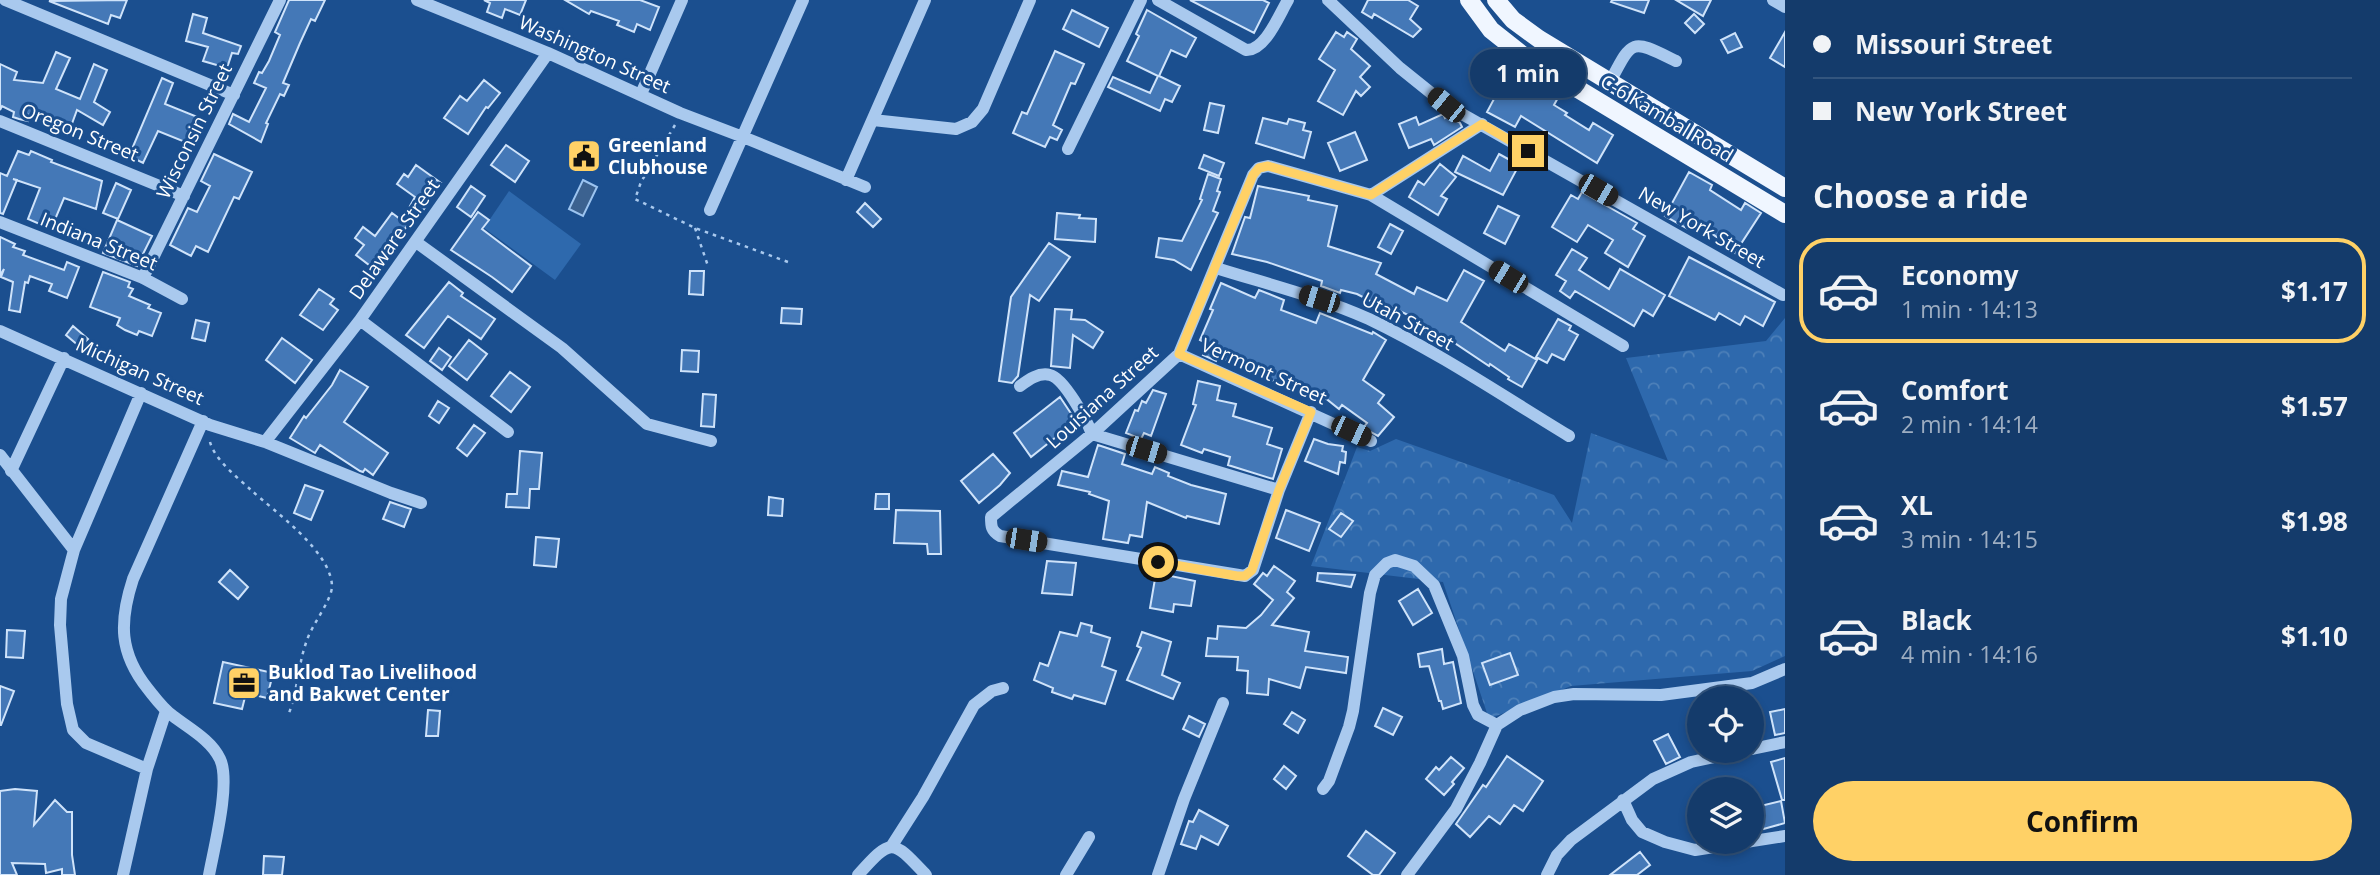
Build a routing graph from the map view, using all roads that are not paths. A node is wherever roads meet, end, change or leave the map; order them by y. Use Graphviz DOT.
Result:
graph roads {
  1 [pos="5,0"];
  2 [pos="280,0"];
  3 [pos="417,0"];
  4 [pos="682,0"];
  5 [pos="803,0"];
  6 [pos="925,0"];
  7 [pos="1030,0"];
  8 [pos="1141,0"];
  9 [pos="1158,0"];
  10 [pos="1288,0"];
  11 [pos="1328,0"];
  12 [pos="1469,0"];
  13 [pos="1496,0"];
  14 [pos="1773,0"];
  15 [pos="1785,7"];
  16 [pos="548,53"];
  17 [pos="1676,61"];
  18 [pos="1610,82"];
  19 [pos="641,94"];
  20 [pos="234,95"];
  21 [pos="873,120"];
  22 [pos="0,121"];
  23 [pos="1482,124"];
  24 [pos="1684,127"];
  25 [pos="743,136"];
  26 [pos="1674,146"];
  27 [pos="1068,149"];
  28 [pos="846,180"];
  29 [pos="865,187"];
  30 [pos="1785,188"];
  31 [pos="1371,195"];
  32 [pos="184,196"];
  33 [pos="710,210"];
  34 [pos="1785,214"];
  35 [pos="0,222"];
  36 [pos="416,242"];
  37 [pos="1216,268"];
  38 [pos="143,278"];
  39 [pos="1783,295"];
  40 [pos="182,299"];
  41 [pos="360,320"];
  42 [pos="0,331"];
  43 [pos="1623,346"];
  44 [pos="1179,354"];
  45 [pos="64,358"];
  46 [pos="1020,386"];
  47 [pos="141,393"];
  48 [pos="1311,412"];
  49 [pos="207,423"];
  50 [pos="508,432"];
  51 [pos="1092,434"];
  52 [pos="1569,436"];
  53 [pos="711,441"];
  54 [pos="1371,441"];
  55 [pos="265,442"];
  56 [pos="0,455"];
  57 [pos="11,471"];
  58 [pos="1279,490"];
  59 [pos="421,503"];
  60 [pos="74,550"];
  61 [pos="1785,670"];
  62 [pos="1003,688"];
  63 [pos="1223,703"];
  64 [pos="166,711"];
  65 [pos="1497,724"];
  66 [pos="1785,742"];
  67 [pos="1764,746"];
  68 [pos="1689,763"];
  69 [pos="147,769"];
  70 [pos="1323,789"];
  71 [pos="1623,800"];
  72 [pos="1785,836"];
  73 [pos="1089,837"];
  74 [pos="891,847"];
  75 [pos="123,875"];
  76 [pos="209,875"];
  77 [pos="858,875"];
  78 [pos="926,875"];
  79 [pos="1066,875"];
  80 [pos="1158,875"];
  81 [pos="1407,875"];
  82 [pos="1547,875"];
  1 -- 20 [label="street"];
  2 -- 20 [label="street, Wisconsin Street"];
  3 -- 16 [label="street, Washington Street"];
  4 -- 19 [label="street"];
  5 -- 25 [label="street"];
  6 -- 21 [label="street"];
  7 -- 21 [label="street"];
  8 -- 27 [label="street"];
  9 -- 10 [label="street"];
  11 -- 23 [label="street, New York Street"];
  12 -- 26 [label="main road, C-6 Kambal Road"];
  13 -- 18 [label="main road, C-6 Kambal Road"];
  14 -- 15 [label="street"];
  16 -- 19 [label="street, Washington Street"];
  16 -- 36 [label="street, Delaware Street"];
  17 -- 18 [label="street"];
  18 -- 24 [label="main road, C-6 Kambal Road"];
  19 -- 25 [label="street, Washington Street"];
  20 -- 32 [label="street, Wisconsin Street"];
  21 -- 28 [label="street"];
  22 -- 32 [label="street, Oregon Street"];
  23 -- 31 [label="street"];
  23 -- 39 [label="street, New York Street"];
  24 -- 26 [label="main road"];
  24 -- 30 [label="main road, C-6 Kambal Road"];
  25 -- 28 [label="street, Washington Street"];
  25 -- 33 [label="street"];
  26 -- 34 [label="main road, C-6 Kambal Road"];
  28 -- 29 [label="street, Washington Street"];
  31 -- 37 [label="street, Louisiana Street"];
  31 -- 43 [label="street"];
  32 -- 38 [label="street, Wisconsin Street"];
  35 -- 38 [label="street, Indiana Street"];
  36 -- 41 [label="street, Delaware Street"];
  36 -- 53 [label="street"];
  37 -- 44 [label="street, Louisiana Street"];
  37 -- 52 [label="street, Utah Street"];
  38 -- 40 [label="street, Indiana Street"];
  41 -- 50 [label="street"];
  41 -- 55 [label="street, Delaware Street"];
  42 -- 45 [label="street, Michigan Street"];
  44 -- 48 [label="street, Vermont Street"];
  44 -- 51 [label="street, Louisiana Street"];
  45 -- 47 [label="street, Michigan Street"];
  45 -- 57 [label="street"];
  46 -- 51 [label="street"];
  47 -- 49 [label="street, Michigan Street"];
  47 -- 60 [label="street"];
  48 -- 54 [label="street, Vermont Street"];
  48 -- 58 [label="street"];
  49 -- 55 [label="street, Michigan Street"];
  49 -- 64 [label="street"];
  51 -- 58 [label="street"];
  51 -- 58 [label="street, Louisiana Street"];
  55 -- 59 [label="street, Michigan Street"];
  56 -- 57 [label="street"];
  57 -- 60 [label="street"];
  60 -- 69 [label="street"];
  61 -- 65 [label="street"];
  62 -- 74 [label="street"];
  63 -- 80 [label="street"];
  64 -- 69 [label="street"];
  64 -- 76 [label="street"];
  65 -- 70 [label="street"];
  65 -- 81 [label="street"];
  66 -- 67 [label="street"];
  68 -- 71 [label="street"];
  69 -- 75 [label="street"];
  71 -- 72 [label="street"];
  71 -- 82 [label="street"];
  73 -- 79 [label="street"];
  74 -- 77 [label="street"];
  74 -- 78 [label="street"];
}
